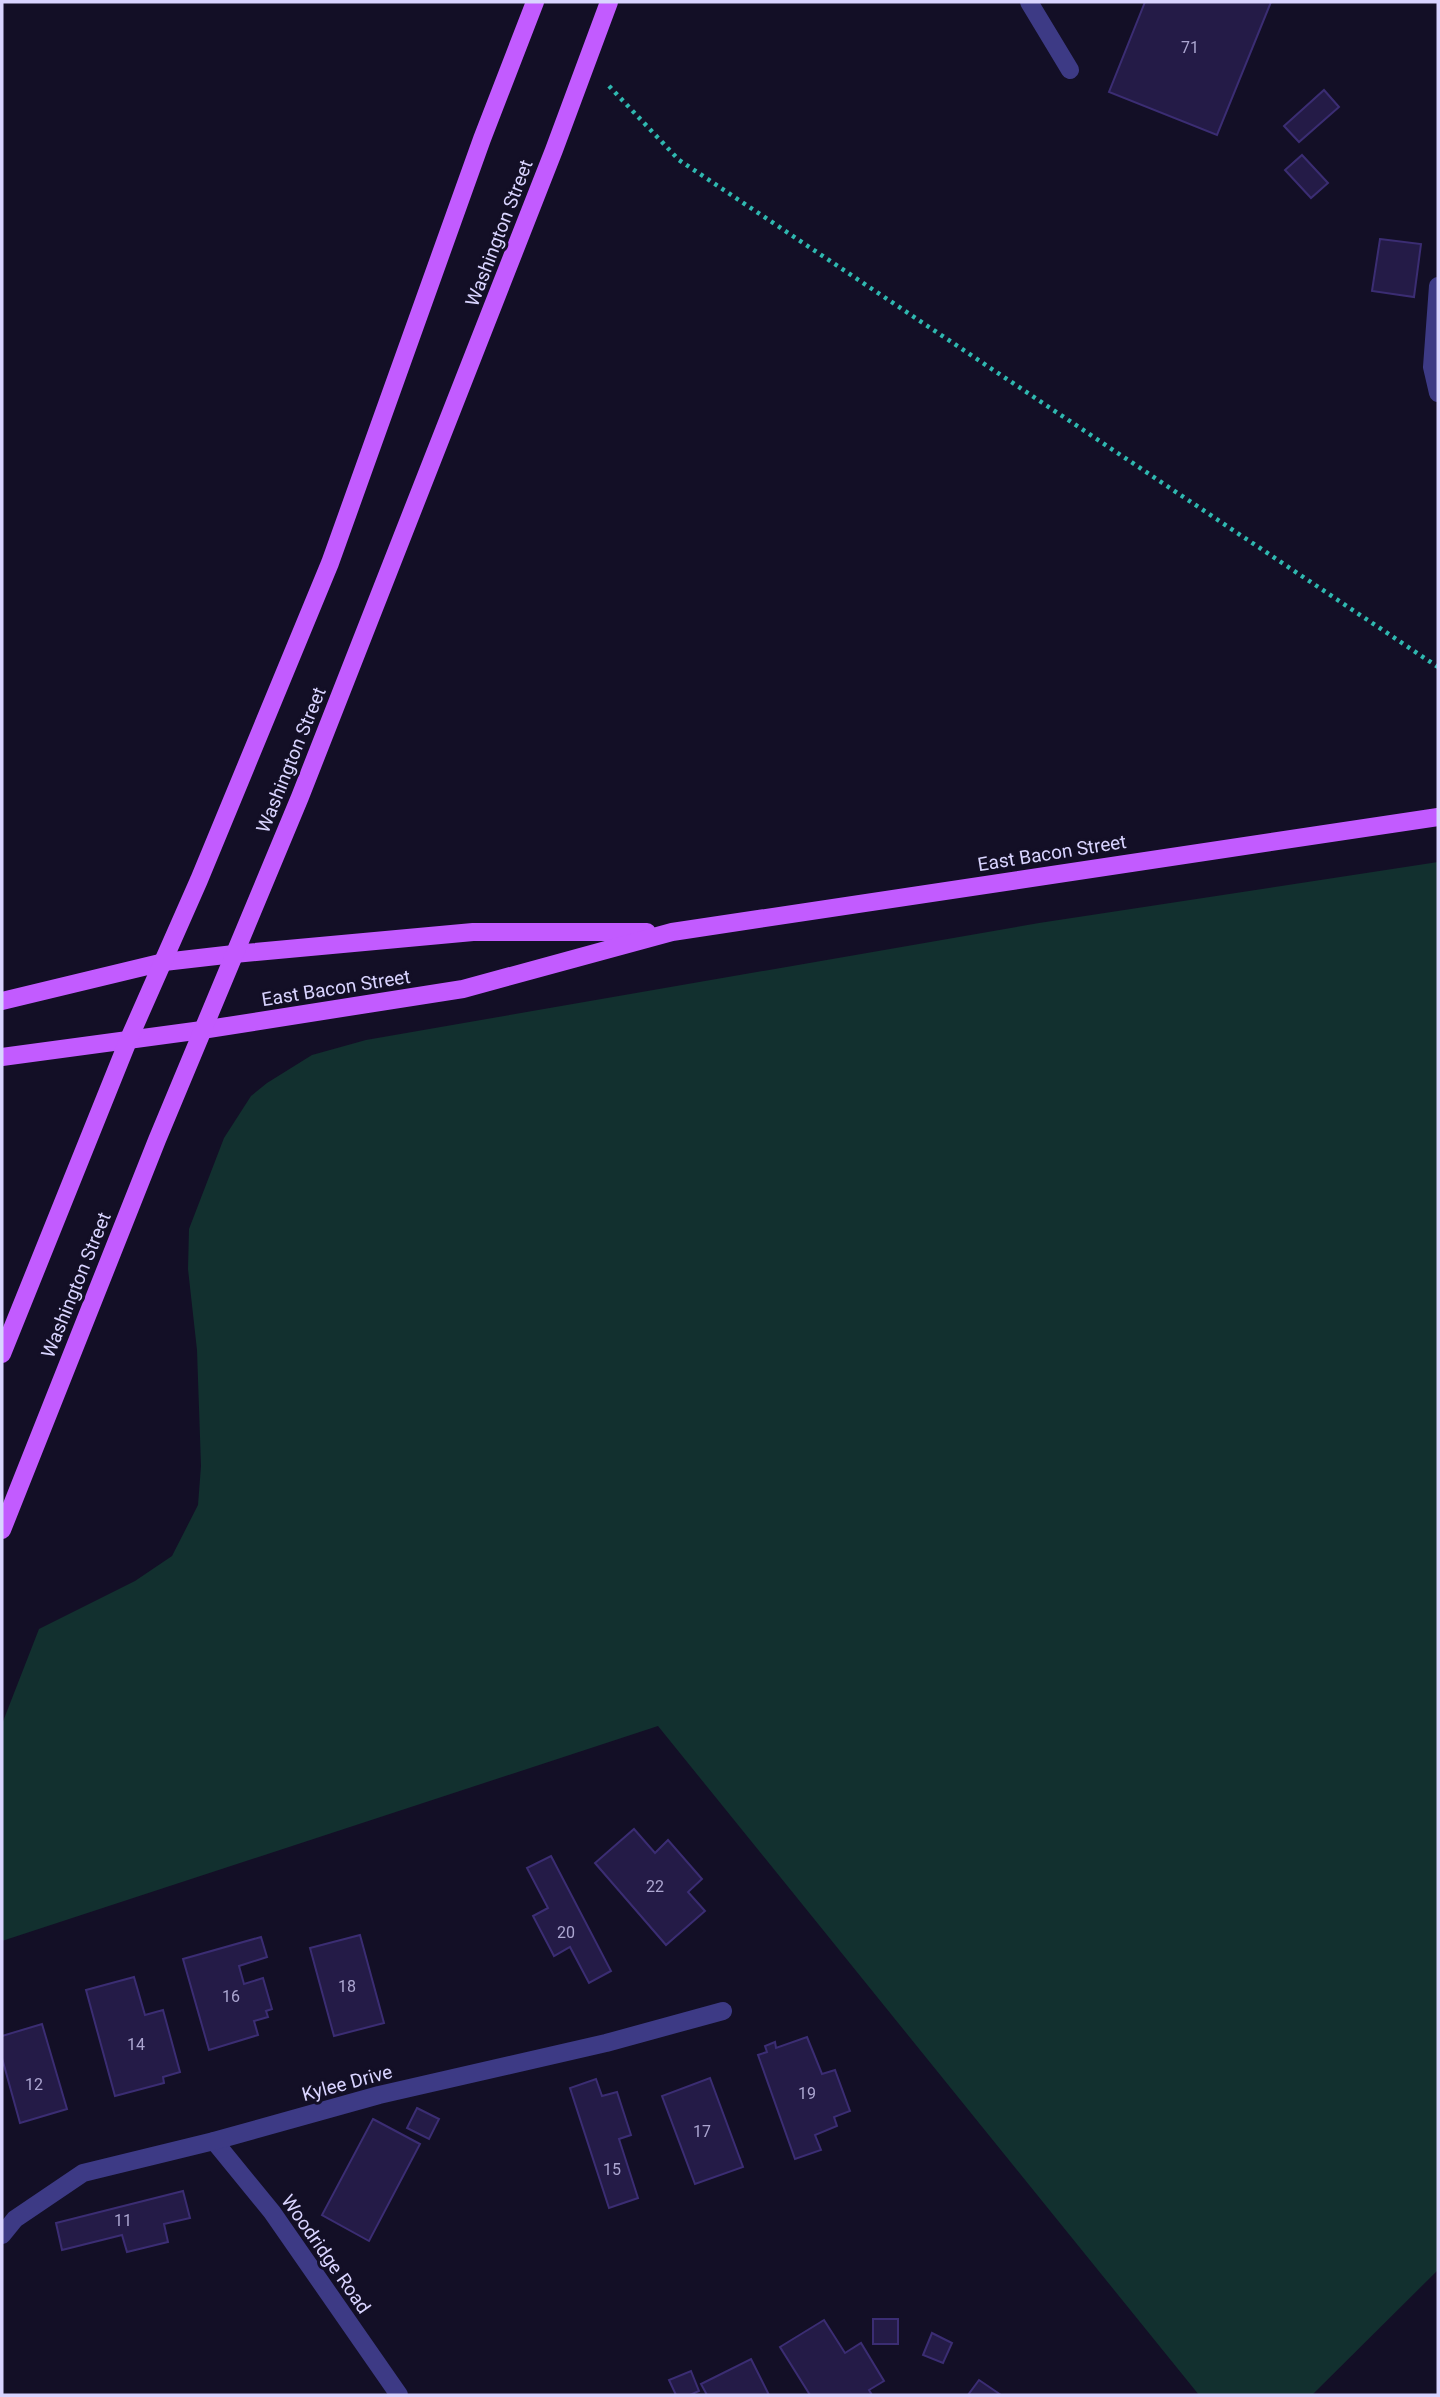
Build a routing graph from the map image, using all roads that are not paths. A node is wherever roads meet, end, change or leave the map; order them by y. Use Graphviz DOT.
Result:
graph roads {
  1 [pos="535,2"];
  2 [pos="610,2"];
  3 [pos="1029,2"];
  4 [pos="1070,70"];
  5 [pos="1438,286"];
  6 [pos="1438,393"];
  7 [pos="1438,817"];
  8 [pos="672,932"];
  9 [pos="234,954"];
  10 [pos="164,962"];
  11 [pos="2,1001"];
  12 [pos="202,1030"];
  13 [pos="128,1041"];
  14 [pos="2,1057"];
  15 [pos="2,1353"];
  16 [pos="2,1530"];
  17 [pos="723,2011"];
  18 [pos="214,2141"];
  19 [pos="2,2235"];
  20 [pos="399,2395"];
  1 -- 10 [label="main road, Washington Street"];
  2 -- 9 [label="main road, Washington Street"];
  3 -- 4 [label="street"];
  5 -- 6 [label="street"];
  7 -- 8 [label="main road, East Bacon Street"];
  8 -- 9 [label="main road, East Bacon Street"];
  8 -- 12 [label="main road, East Bacon Street"];
  9 -- 10 [label="main road, East Bacon Street"];
  9 -- 12 [label="main road, Washington Street"];
  10 -- 11 [label="main road, East Bacon Street"];
  10 -- 13 [label="main road, Washington Street"];
  12 -- 13 [label="main road, East Bacon Street"];
  12 -- 16 [label="main road, Washington Street"];
  13 -- 14 [label="main road, East Bacon Street"];
  13 -- 15 [label="main road, Washington Street"];
  17 -- 18 [label="street, Kylee Drive"];
  18 -- 19 [label="street, Kylee Drive"];
  18 -- 20 [label="street, Woodridge Road"];
}
